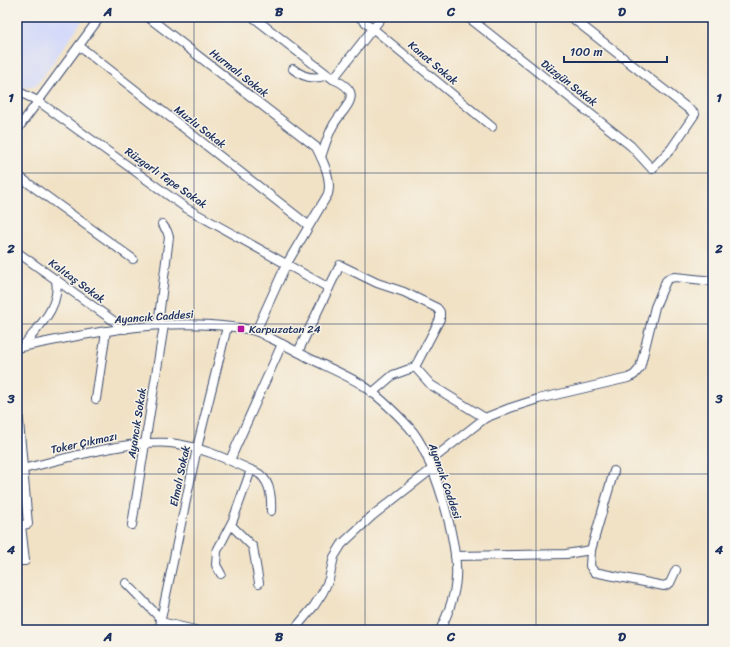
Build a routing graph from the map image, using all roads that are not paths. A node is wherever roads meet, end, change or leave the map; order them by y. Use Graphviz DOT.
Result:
graph roads {
  1 [pos="100,17"];
  2 [pos="148,17"];
  3 [pos="253,17"];
  4 [pos="359,17"];
  5 [pos="382,17"];
  6 [pos="482,17"];
  7 [pos="571,17"];
  8 [pos="470,19"];
  9 [pos="374,29"];
  10 [pos="79,46"];
  11 [pos="293,69"];
  12 [pos="330,77"];
  13 [pos="17,91"];
  14 [pos="38,101"];
  15 [pos="492,127"];
  16 [pos="17,130"];
  17 [pos="321,157"];
  18 [pos="17,175"];
  19 [pos="162,224"];
  20 [pos="308,225"];
  21 [pos="17,252"];
  22 [pos="133,259"];
  23 [pos="286,265"];
  24 [pos="56,279"];
  25 [pos="713,281"];
  26 [pos="329,288"];
  27 [pos="161,325"];
  28 [pos="227,327"];
  29 [pos="125,329"];
  30 [pos="106,331"];
  31 [pos="256,331"];
  32 [pos="282,344"];
  33 [pos="20,347"];
  34 [pos="298,352"];
  35 [pos="415,367"];
  36 [pos="372,392"];
  37 [pos="17,399"];
  38 [pos="96,399"];
  39 [pos="485,418"];
  40 [pos="144,444"];
  41 [pos="197,448"];
  42 [pos="230,460"];
  43 [pos="431,465"];
  44 [pos="23,469"];
  45 [pos="251,470"];
  46 [pos="614,471"];
  47 [pos="271,511"];
  48 [pos="132,525"];
  49 [pos="231,525"];
  50 [pos="591,550"];
  51 [pos="455,556"];
  52 [pos="21,561"];
  53 [pos="676,570"];
  54 [pos="221,574"];
  55 [pos="126,583"];
  56 [pos="259,583"];
  57 [pos="161,624"];
  58 [pos="195,630"];
  59 [pos="294,630"];
  60 [pos="440,630"];
  1 -- 10 [label="street"];
  2 -- 17 [label="street, Hurmalı Sokak"];
  3 -- 12 [label="street"];
  4 -- 9 [label="street, Kanat Sokak"];
  5 -- 9 [label="street"];
  6 -- 8 [label="street"];
  7 -- 8 [label="street, Düzgün Sokak"];
  9 -- 12 [label="street"];
  9 -- 15 [label="street, Kanat Sokak"];
  10 -- 14 [label="street"];
  10 -- 20 [label="street, Muzlu Sokak"];
  11 -- 12 [label="street"];
  12 -- 17 [label="street"];
  13 -- 14 [label="street, Rüzgarlı Tepe Sokak"];
  14 -- 16 [label="street"];
  14 -- 23 [label="street, Rüzgarlı Tepe Sokak"];
  17 -- 20 [label="street"];
  18 -- 22 [label="street"];
  19 -- 27 [label="street, Ayancık Sokak"];
  20 -- 23 [label="street"];
  21 -- 24 [label="street, Kalıtaş Sokak"];
  23 -- 26 [label="street, Rüzgarlı Tepe Sokak"];
  23 -- 31 [label="street"];
  24 -- 29 [label="street, Kalıtaş Sokak"];
  24 -- 33 [label="street"];
  25 -- 39 [label="street"];
  26 -- 34 [label="street"];
  26 -- 35 [label="street"];
  27 -- 28 [label="street, Ayancık Caddesi"];
  27 -- 29 [label="street, Ayancık Caddesi"];
  27 -- 40 [label="street, Ayancık Sokak"];
  28 -- 31 [label="street, Ayancık Caddesi"];
  28 -- 41 [label="street, Elmalı Sokak"];
  29 -- 30 [label="street, Ayancık Caddesi"];
  30 -- 33 [label="street, Ayancık Caddesi"];
  30 -- 38 [label="street"];
  31 -- 32 [label="street, Ayancık Caddesi"];
  32 -- 34 [label="street, Ayancık Caddesi"];
  32 -- 42 [label="street"];
  34 -- 36 [label="street, Ayancık Caddesi"];
  35 -- 36 [label="street"];
  35 -- 39 [label="street"];
  36 -- 43 [label="street, Ayancık Caddesi"];
  37 -- 44 [label="street"];
  39 -- 43 [label="street"];
  40 -- 41 [label="street, Toker Çıkmazı"];
  40 -- 44 [label="street, Toker Çıkmazı"];
  40 -- 48 [label="street, Ayancık Sokak"];
  41 -- 42 [label="street, Toker Çıkmazı"];
  41 -- 57 [label="street, Elmalı Sokak"];
  42 -- 45 [label="street, Toker Çıkmazı"];
  43 -- 51 [label="street, Ayancık Caddesi"];
  43 -- 59 [label="street"];
  44 -- 52 [label="street"];
  45 -- 47 [label="street, Toker Çıkmazı"];
  45 -- 49 [label="street"];
  46 -- 50 [label="street"];
  49 -- 54 [label="street"];
  49 -- 56 [label="street"];
  50 -- 51 [label="street"];
  50 -- 53 [label="street"];
  51 -- 60 [label="street, Ayancık Caddesi"];
  55 -- 57 [label="street"];
  57 -- 58 [label="street"];
}
